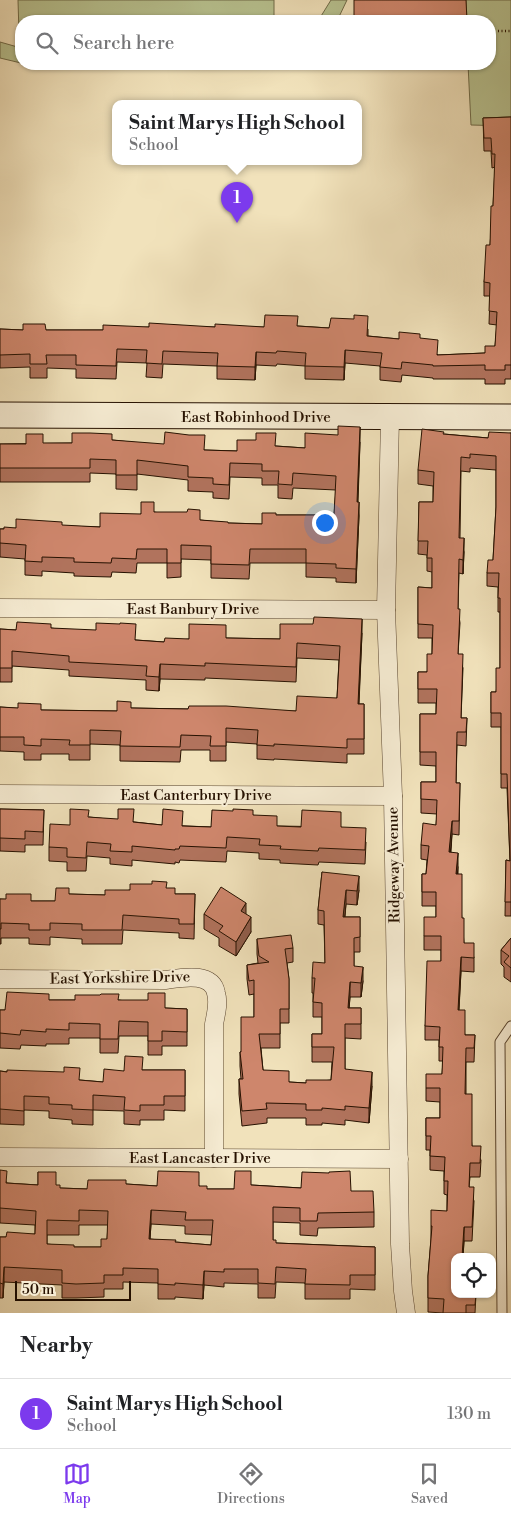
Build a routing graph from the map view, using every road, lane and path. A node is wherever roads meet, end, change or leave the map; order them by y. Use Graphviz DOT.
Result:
graph roads {
  1 [pos="498,31"];
  2 [pos="511,32"];
  3 [pos="0,415"];
  4 [pos="390,417"];
  5 [pos="511,417"];
  6 [pos="0,608"];
  7 [pos="386,610"];
  8 [pos="0,794"];
  9 [pos="393,796"];
  10 [pos="0,979"];
  11 [pos="511,1026"];
  12 [pos="0,1157"];
  13 [pos="214,1158"];
  14 [pos="399,1159"];
  15 [pos="406,1313"];
  16 [pos="502,1313"];
  1 -- 2 [label="path"];
  3 -- 4 [label="street, East Robinhood Drive"];
  4 -- 5 [label="street, East Robinhood Drive"];
  4 -- 7 [label="street, Ridgeway Avenue"];
  6 -- 7 [label="street, East Banbury Drive"];
  7 -- 9 [label="street, Ridgeway Avenue"];
  8 -- 9 [label="street, East Canterbury Drive"];
  9 -- 14 [label="street, Ridgeway Avenue"];
  10 -- 13 [label="street, East Yorkshire Drive"];
  11 -- 16 [label="lane"];
  12 -- 13 [label="street, East Lancaster Drive"];
  13 -- 14 [label="street, East Lancaster Drive"];
  14 -- 15 [label="street, Ridgeway Avenue"];
}
